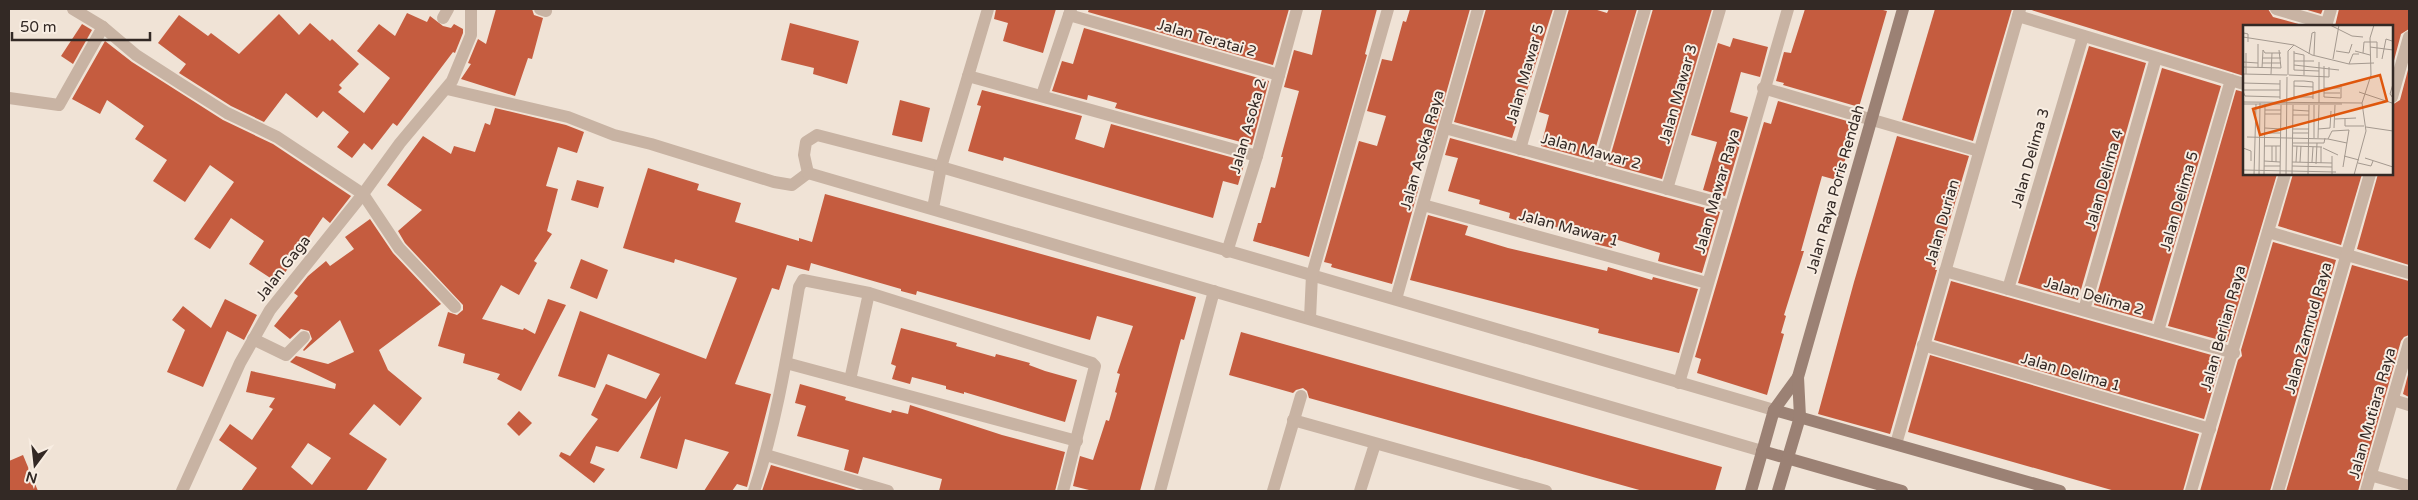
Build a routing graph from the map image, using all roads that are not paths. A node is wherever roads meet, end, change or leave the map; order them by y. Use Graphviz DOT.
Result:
graph roads {
  1 [pos="73,9"];
  2 [pos="470,9"];
  3 [pos="988,9"];
  4 [pos="1297,9"];
  5 [pos="1388,9"];
  6 [pos="1478,9"];
  7 [pos="1561,9"];
  8 [pos="1645,9"];
  9 [pos="1720,9"];
  10 [pos="1788,9"];
  11 [pos="1904,9"];
  12 [pos="2276,9"];
  13 [pos="2331,9"];
  14 [pos="1070,12"];
  15 [pos="2019,13"];
  16 [pos="2327,25"];
  17 [pos="103,27"];
  18 [pos="2083,36"];
  19 [pos="2409,37"];
  20 [pos="2156,58"];
  21 [pos="1279,75"];
  22 [pos="968,76"];
  23 [pos="2231,80"];
  24 [pos="2243,84"];
  25 [pos="1764,88"];
  26 [pos="447,89"];
  27 [pos="2393,94"];
  28 [pos="1042,95"];
  29 [pos="9,98"];
  30 [pos="1871,118"];
  31 [pos="1444,128"];
  32 [pos="1520,149"];
  33 [pos="1979,151"];
  34 [pos="1257,156"];
  35 [pos="941,167"];
  36 [pos="1598,170"];
  37 [pos="808,173"];
  38 [pos="2285,175"];
  39 [pos="2370,175"];
  40 [pos="1667,189"];
  41 [pos="363,194"];
  42 [pos="1423,205"];
  43 [pos="1730,206"];
  44 [pos="932,208"];
  45 [pos="2268,232"];
  46 [pos="1227,252"];
  47 [pos="2346,255"];
  48 [pos="1945,271"];
  49 [pos="2409,273"];
  50 [pos="1312,275"];
  51 [pos="1707,283"];
  52 [pos="2008,289"];
  53 [pos="1214,291"];
  54 [pos="869,293"];
  55 [pos="1396,299"];
  56 [pos="455,308"];
  57 [pos="2084,310"];
  58 [pos="1310,318"];
  59 [pos="2158,330"];
  60 [pos="304,337"];
  61 [pos="253,339"];
  62 [pos="2409,343"];
  63 [pos="1923,345"];
  64 [pos="2234,352"];
  65 [pos="786,363"];
  66 [pos="1798,378"];
  67 [pos="850,380"];
  68 [pos="1679,383"];
  69 [pos="1301,396"];
  70 [pos="2393,400"];
  71 [pos="2409,405"];
  72 [pos="1774,410"];
  73 [pos="1800,417"];
  74 [pos="1293,420"];
  75 [pos="2210,429"];
  76 [pos="1077,441"];
  77 [pos="1375,444"];
  78 [pos="1896,444"];
  79 [pos="1762,451"];
  80 [pos="766,455"];
  81 [pos="1788,459"];
  82 [pos="2370,475"];
  83 [pos="2409,486"];
  84 [pos="862,488"];
  85 [pos="183,491"];
  86 [pos="754,491"];
  87 [pos="888,491"];
  88 [pos="1062,491"];
  89 [pos="1160,491"];
  90 [pos="1273,491"];
  91 [pos="1360,491"];
  92 [pos="1546,491"];
  93 [pos="1751,491"];
  94 [pos="1778,491"];
  95 [pos="1902,491"];
  96 [pos="2060,491"];
  97 [pos="2191,491"];
  98 [pos="2278,491"];
  99 [pos="2366,491"];
  1 -- 17 [label="street"];
  2 -- 26 [label="street, Jalan Gaga"];
  3 -- 22 [label="street"];
  4 -- 21 [label="street, Jalan Asoka 2"];
  5 -- 50 [label="street"];
  6 -- 31 [label="street, Jalan Asoka Raya"];
  7 -- 32 [label="street, Jalan Mawar 5"];
  8 -- 36 [label="street"];
  9 -- 40 [label="street, Jalan Mawar 3"];
  10 -- 25 [label="street, Jalan Mawar Raya"];
  11 -- 30 [label="street, Jalan Raya Poris Rendah"];
  12 -- 16 [label="street"];
  13 -- 16 [label="street"];
  14 -- 21 [label="street, Jalan Teratai 2"];
  14 -- 28 [label="street"];
  15 -- 18 [label="street"];
  15 -- 33 [label="street, Jalan Durian"];
  17 -- 29 [label="street"];
  17 -- 41 [label="street"];
  18 -- 20 [label="street"];
  18 -- 52 [label="street, Jalan Delima 3"];
  19 -- 27 [label="street"];
  20 -- 23 [label="street"];
  20 -- 57 [label="street, Jalan Delima 4"];
  21 -- 34 [label="street, Jalan Asoka 2"];
  22 -- 28 [label="street"];
  22 -- 35 [label="street"];
  23 -- 24 [label="street"];
  23 -- 59 [label="street, Jalan Delima 5"];
  25 -- 30 [label="street"];
  25 -- 43 [label="street, Jalan Mawar Raya"];
  26 -- 37 [label="street"];
  26 -- 41 [label="street, Jalan Gaga"];
  28 -- 34 [label="street"];
  30 -- 33 [label="street"];
  30 -- 66 [label="street, Jalan Raya Poris Rendah"];
  31 -- 32 [label="street, Jalan Mawar 2"];
  31 -- 42 [label="street, Jalan Asoka Raya"];
  32 -- 36 [label="street, Jalan Mawar 2"];
  33 -- 48 [label="street, Jalan Durian"];
  34 -- 46 [label="street, Jalan Asoka 2"];
  35 -- 37 [label="street"];
  35 -- 44 [label="street"];
  35 -- 46 [label="street"];
  36 -- 40 [label="street, Jalan Mawar 2"];
  37 -- 44 [label="street"];
  38 -- 45 [label="street, Jalan Berlian Raya"];
  39 -- 47 [label="street, Jalan Zamrud Raya"];
  40 -- 43 [label="street, Jalan Mawar 2"];
  41 -- 56 [label="street"];
  41 -- 61 [label="street, Jalan Gaga"];
  42 -- 51 [label="street, Jalan Mawar 1"];
  42 -- 55 [label="street, Jalan Asoka Raya"];
  43 -- 51 [label="street, Jalan Mawar Raya"];
  44 -- 53 [label="street"];
  45 -- 47 [label="street"];
  45 -- 64 [label="street, Jalan Berlian Raya"];
  46 -- 50 [label="street"];
  47 -- 49 [label="street"];
  47 -- 98 [label="street, Jalan Zamrud Raya"];
  48 -- 52 [label="street, Jalan Delima 2"];
  48 -- 63 [label="street, Jalan Durian"];
  50 -- 55 [label="street"];
  50 -- 58 [label="street"];
  51 -- 68 [label="street, Jalan Mawar Raya"];
  52 -- 57 [label="street, Jalan Delima 2"];
  53 -- 58 [label="street"];
  53 -- 89 [label="street"];
  54 -- 65 [label="street"];
  54 -- 67 [label="street"];
  54 -- 76 [label="street"];
  55 -- 68 [label="street"];
  57 -- 59 [label="street, Jalan Delima 2"];
  58 -- 79 [label="street"];
  59 -- 64 [label="street, Jalan Delima 2"];
  60 -- 61 [label="street"];
  61 -- 85 [label="street, Jalan Gaga"];
  62 -- 70 [label="street, Jalan Mutiara Raya"];
  63 -- 75 [label="street, Jalan Delima 1"];
  63 -- 78 [label="street, Jalan Durian"];
  64 -- 75 [label="street, Jalan Berlian Raya"];
  65 -- 67 [label="street"];
  65 -- 80 [label="street"];
  66 -- 72 [label="street, Jalan Raya Poris Rendah"];
  66 -- 73 [label="street, Jalan Raya Poris Rendah"];
  67 -- 76 [label="street"];
  68 -- 72 [label="street"];
  69 -- 74 [label="street"];
  70 -- 71 [label="street"];
  70 -- 82 [label="street, Jalan Mutiara Raya"];
  72 -- 73 [label="street"];
  72 -- 79 [label="street"];
  73 -- 78 [label="street"];
  73 -- 81 [label="street, Jalan Raya Poris Rendah"];
  74 -- 77 [label="street"];
  74 -- 90 [label="street"];
  75 -- 97 [label="street, Jalan Berlian Raya"];
  76 -- 88 [label="street"];
  77 -- 91 [label="street"];
  77 -- 92 [label="street"];
  78 -- 96 [label="street"];
  79 -- 81 [label="street"];
  79 -- 93 [label="street"];
  80 -- 84 [label="street"];
  80 -- 86 [label="street"];
  81 -- 94 [label="street, Jalan Raya Poris Rendah"];
  81 -- 95 [label="street"];
  82 -- 83 [label="street"];
  82 -- 99 [label="street, Jalan Mutiara Raya"];
  84 -- 87 [label="street"];
}
